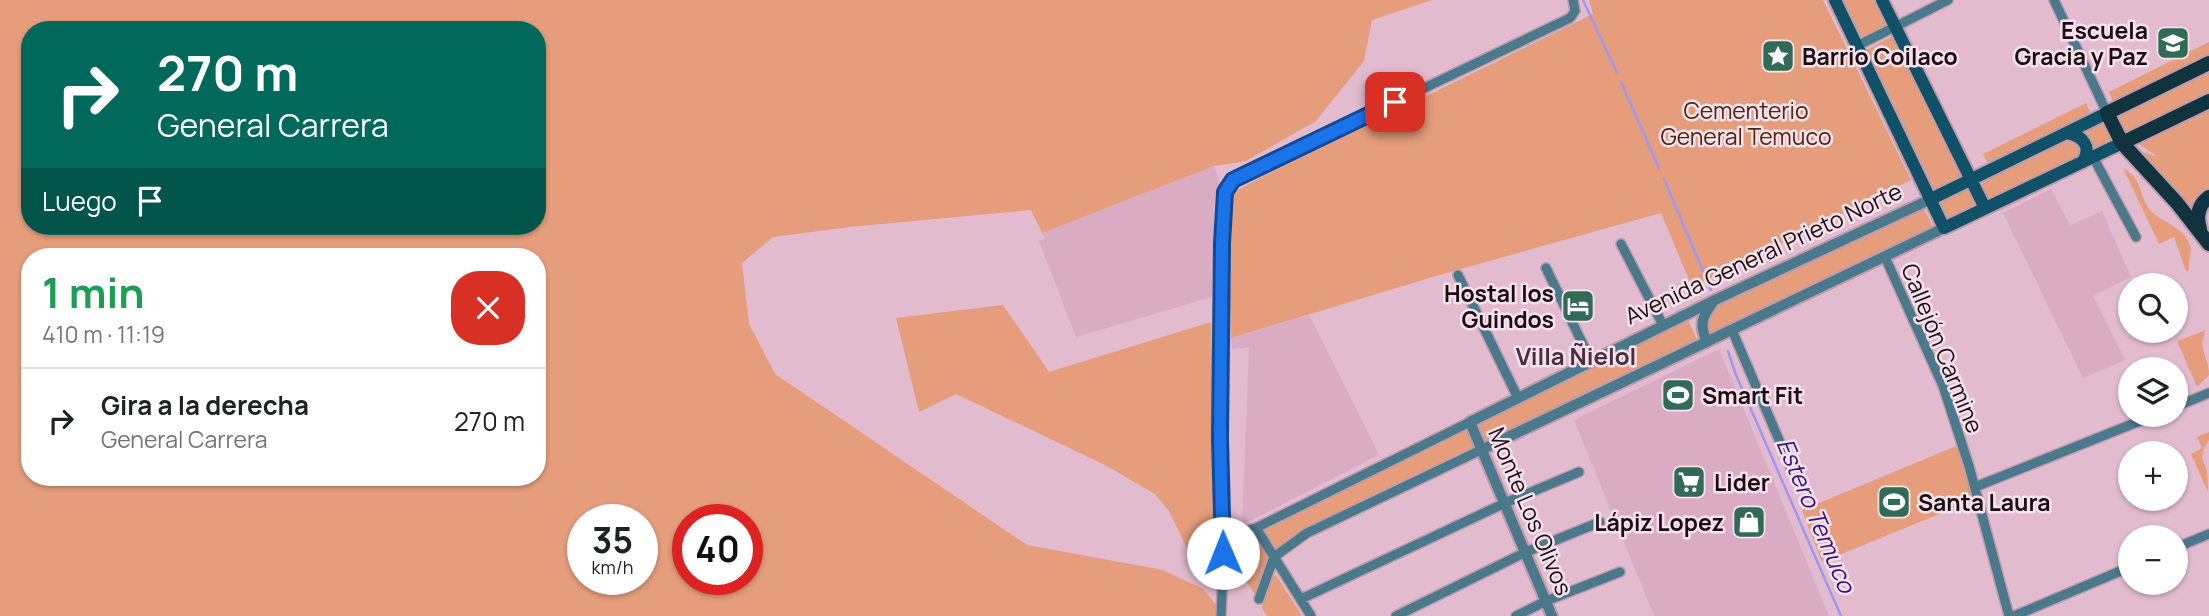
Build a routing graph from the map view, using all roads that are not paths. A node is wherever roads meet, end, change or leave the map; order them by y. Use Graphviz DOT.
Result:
graph roads {
  1 [pos="1573,0"];
  2 [pos="1835,0"];
  3 [pos="1882,0"];
  4 [pos="1948,0"];
  5 [pos="2054,0"];
  6 [pos="1895,26"];
  7 [pos="1857,46"];
  8 [pos="2209,62"];
  9 [pos="2209,101"];
  10 [pos="2107,113"];
  11 [pos="2067,133"];
  12 [pos="2122,143"];
  13 [pos="2088,159"];
  14 [pos="1971,179"];
  15 [pos="2209,197"];
  16 [pos="1931,199"];
  17 [pos="1985,208"];
  18 [pos="1944,228"];
  19 [pos="2136,237"];
  20 [pos="2206,240"];
  21 [pos="1621,244"];
  22 [pos="1885,257"];
  23 [pos="1546,268"];
  24 [pos="1458,275"];
  25 [pos="1715,300"];
  26 [pos="1663,325"];
  27 [pos="1732,330"];
  28 [pos="1707,342"];
  29 [pos="1591,361"];
  30 [pos="2209,393"];
  31 [pos="1518,398"];
  32 [pos="2188,402"];
  33 [pos="1470,422"];
  34 [pos="2125,427"];
  35 [pos="1483,449"];
  36 [pos="1791,468"];
  37 [pos="1579,472"];
  38 [pos="1975,487"];
  39 [pos="1505,503"];
  40 [pos="1600,522"];
  41 [pos="1256,528"];
  42 [pos="2209,534"];
  43 [pos="1223,537"];
  44 [pos="2188,543"];
  45 [pos="1526,552"];
  46 [pos="1275,557"];
  47 [pos="1223,569"];
  48 [pos="1620,572"];
  49 [pos="2118,572"];
  50 [pos="1259,599"];
  51 [pos="1301,599"];
  52 [pos="1546,601"];
  53 [pos="1221,616"];
  54 [pos="1311,616"];
  55 [pos="1396,616"];
  56 [pos="1516,616"];
  57 [pos="1552,616"];
  58 [pos="2009,616"];
  59 [pos="2014,616"];
  1 -- 43 [label="street"];
  2 -- 7 [label="main road"];
  3 -- 6 [label="main road"];
  4 -- 6 [label="street"];
  5 -- 10 [label="street"];
  6 -- 7 [label="street"];
  6 -- 14 [label="main road"];
  7 -- 16 [label="main road"];
  8 -- 10 [label="main road, Avenida General Prieto Norte"];
  9 -- 12 [label="main road"];
  10 -- 11 [label="main road, Avenida General Prieto Norte"];
  10 -- 12 [label="main road"];
  11 -- 13 [label="main road"];
  11 -- 14 [label="main road, Avenida General Prieto Norte"];
  12 -- 13 [label="main road"];
  12 -- 20 [label="main road"];
  13 -- 17 [label="main road"];
  13 -- 19 [label="street"];
  14 -- 16 [label="main road, Avenida General Prieto Norte"];
  14 -- 17 [label="main road"];
  15 -- 20 [label="main road"];
  16 -- 18 [label="main road"];
  16 -- 25 [label="street, Avenida General Prieto Norte"];
  17 -- 18 [label="main road"];
  18 -- 22 [label="street"];
  21 -- 26 [label="street"];
  22 -- 27 [label="street"];
  22 -- 38 [label="street, Callejón Carmine"];
  23 -- 29 [label="street"];
  24 -- 31 [label="street"];
  25 -- 26 [label="street, Avenida General Prieto Norte"];
  25 -- 28 [label="street"];
  26 -- 29 [label="street, Avenida General Prieto Norte"];
  27 -- 28 [label="street"];
  27 -- 36 [label="street"];
  28 -- 35 [label="street"];
  29 -- 31 [label="street, Avenida General Prieto Norte"];
  30 -- 32 [label="street"];
  31 -- 33 [label="street, Avenida General Prieto Norte"];
  33 -- 35 [label="street, Monte Los Olivos"];
  33 -- 41 [label="street, Avenida General Prieto Norte"];
  34 -- 38 [label="street"];
  35 -- 39 [label="street, Monte Los Olivos"];
  35 -- 46 [label="street"];
  37 -- 39 [label="street"];
  38 -- 58 [label="street, Callejón Carmine"];
  39 -- 45 [label="street, Monte Los Olivos"];
  39 -- 51 [label="street"];
  40 -- 45 [label="street"];
  41 -- 43 [label="street, Avenida General Prieto Norte"];
  41 -- 46 [label="street"];
  42 -- 44 [label="street"];
  43 -- 47 [label="street"];
  45 -- 52 [label="street, Monte Los Olivos"];
  45 -- 55 [label="street"];
  46 -- 50 [label="street"];
  46 -- 51 [label="street"];
  47 -- 53 [label="street"];
  48 -- 52 [label="street"];
  49 -- 59 [label="street"];
  51 -- 54 [label="street"];
  52 -- 56 [label="street"];
  52 -- 57 [label="street, Monte Los Olivos"];
}
